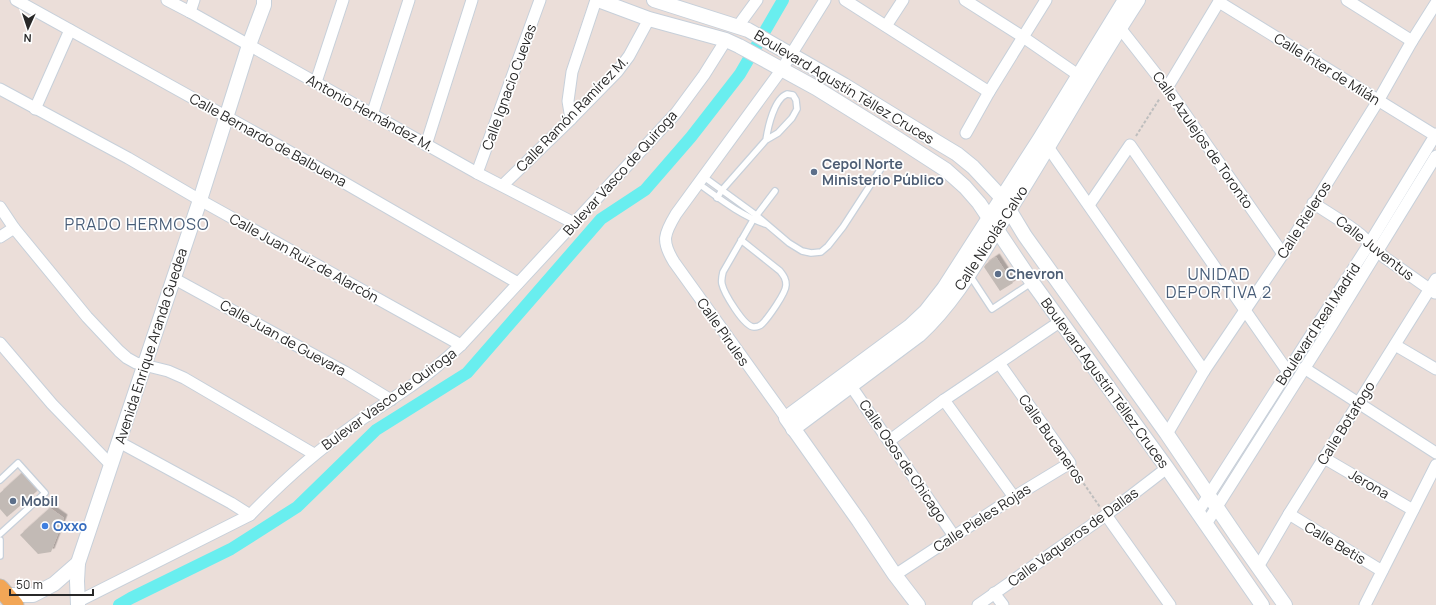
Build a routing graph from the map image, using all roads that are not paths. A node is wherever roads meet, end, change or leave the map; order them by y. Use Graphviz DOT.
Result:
graph roads {
  1 [pos="16,0"];
  2 [pos="167,0"];
  3 [pos="194,0"];
  4 [pos="343,0"];
  5 [pos="409,0"];
  6 [pos="472,0"];
  7 [pos="540,0"];
  8 [pos="597,0"];
  9 [pos="757,0"];
  10 [pos="825,0"];
  11 [pos="845,0"];
  12 [pos="903,0"];
  13 [pos="965,0"];
  14 [pos="1046,0"];
  15 [pos="1125,0"];
  16 [pos="1138,0"];
  17 [pos="1347,0"];
  18 [pos="664,1"];
  19 [pos="1220,1"];
  20 [pos="265,2"];
  21 [pos="1436,3"];
  22 [pos="190,12"];
  23 [pos="649,19"];
  24 [pos="886,26"];
  25 [pos="743,28"];
  26 [pos="1120,28"];
  27 [pos="70,30"];
  28 [pos="1023,37"];
  29 [pos="726,40"];
  30 [pos="1412,41"];
  31 [pos="249,45"];
  32 [pos="792,54"];
  33 [pos="782,69"];
  34 [pos="1083,78"];
  35 [pos="316,82"];
  36 [pos="1167,88"];
  37 [pos="0,89"];
  38 [pos="990,92"];
  39 [pos="1378,101"];
  40 [pos="36,109"];
  41 [pos="372,115"];
  42 [pos="225,117"];
  43 [pos="571,119"];
  44 [pos="966,133"];
  45 [pos="1436,135"];
  46 [pos="766,140"];
  47 [pos="426,145"];
  48 [pos="1048,147"];
  49 [pos="1436,156"];
  50 [pos="882,167"];
  51 [pos="477,173"];
  52 [pos="701,181"];
  53 [pos="503,186"];
  54 [pos="722,190"];
  55 [pos="775,191"];
  56 [pos="717,198"];
  57 [pos="1002,198"];
  58 [pos="200,200"];
  59 [pos="1314,204"];
  60 [pos="1089,205"];
  61 [pos="0,207"];
  62 [pos="1010,211"];
  63 [pos="755,217"];
  64 [pos="989,217"];
  65 [pos="574,223"];
  66 [pos="14,228"];
  67 [pos="998,230"];
  68 [pos="0,237"];
  69 [pos="741,240"];
  70 [pos="1373,247"];
  71 [pos="1283,254"];
  72 [pos="969,274"];
  73 [pos="173,278"];
  74 [pos="1436,279"];
  75 [pos="1032,282"];
  76 [pos="518,283"];
  77 [pos="1433,291"];
  78 [pos="1244,310"];
  79 [pos="1061,320"];
  80 [pos="0,343"];
  81 [pos="461,345"];
  82 [pos="1395,345"];
  83 [pos="999,364"];
  84 [pos="145,365"];
  85 [pos="1304,368"];
  86 [pos="1436,369"];
  87 [pos="1204,371"];
  88 [pos="1288,372"];
  89 [pos="851,386"];
  90 [pos="391,400"];
  91 [pos="944,400"];
  92 [pos="1359,403"];
  93 [pos="789,423"];
  94 [pos="1166,434"];
  95 [pos="888,441"];
  96 [pos="119,442"];
  97 [pos="1436,453"];
  98 [pos="314,454"];
  99 [pos="1324,458"];
  100 [pos="1070,463"];
  101 [pos="111,465"];
  102 [pos="1436,465"];
  103 [pos="1167,468"];
  104 [pos="0,480"];
  105 [pos="1208,495"];
  106 [pos="1014,497"];
  107 [pos="1217,508"];
  108 [pos="1413,510"];
  109 [pos="1198,512"];
  110 [pos="1106,514"];
  111 [pos="1289,514"];
  112 [pos="250,516"];
  113 [pos="1206,524"];
  114 [pos="0,534"];
  115 [pos="954,536"];
  116 [pos="0,540"];
  117 [pos="0,556"];
  118 [pos="78,563"];
  119 [pos="1258,567"];
  120 [pos="1382,571"];
  121 [pos="895,574"];
  122 [pos="994,593"];
  123 [pos="7,596"];
  124 [pos="78,603"];
  125 [pos="918,605"];
  126 [pos="978,605"];
  127 [pos="1003,605"];
  128 [pos="1170,605"];
  129 [pos="1262,605"];
  130 [pos="1285,605"];
  131 [pos="1365,605"];
  1 -- 27 [label="street, Calle Bernardo de Balbuena"];
  2 -- 22 [label="street, Antonio Hernández M."];
  3 -- 22 [label="street"];
  4 -- 35 [label="street"];
  5 -- 41 [label="street"];
  6 -- 47 [label="street"];
  7 -- 51 [label="street, Calle Ignacio Cuevas"];
  8 -- 23 [label="street, Boulevard Agustín Téllez Cruces"];
  8 -- 43 [label="street"];
  9 -- 25 [label="street"];
  10 -- 32 [label="street, Calle Pirules"];
  11 -- 24 [label="street"];
  12 -- 24 [label="street"];
  13 -- 28 [label="street"];
  14 -- 28 [label="street"];
  15 -- 34 [label="street, Calle Nicolás Calvo"];
  16 -- 26 [label="street, Calle Nicolás Calvo"];
  17 -- 30 [label="street"];
  18 -- 25 [label="street, Boulevard Agustín Téllez Cruces"];
  19 -- 36 [label="street"];
  19 -- 39 [label="street, Calle Ínter de Milán"];
  20 -- 31 [label="street, Avenida Enrique Aranda Guedea"];
  21 -- 30 [label="street, Calle Rieleros"];
  22 -- 31 [label="street, Antonio Hernández M."];
  23 -- 29 [label="street, Boulevard Agustín Téllez Cruces"];
  23 -- 43 [label="street, Calle Ramón Ramírez M."];
  24 -- 38 [label="street"];
  25 -- 32 [label="street, Boulevard Agustín Téllez Cruces"];
  26 -- 34 [label="street, Calle Nicolás Calvo"];
  26 -- 36 [label="street, Calle Azulejos de Toronto"];
  27 -- 40 [label="street"];
  27 -- 42 [label="street, Calle Bernardo de Balbuena"];
  28 -- 34 [label="street"];
  28 -- 38 [label="street"];
  29 -- 33 [label="street, Boulevard Agustín Téllez Cruces"];
  29 -- 65 [label="street, Bulevar Vasco de Quiroga"];
  30 -- 39 [label="street, Calle Rieleros"];
  31 -- 35 [label="street, Antonio Hernández M."];
  31 -- 42 [label="street, Avenida Enrique Aranda Guedea"];
  32 -- 33 [label="street, Calle Pirules"];
  32 -- 57 [label="street, Boulevard Agustín Téllez Cruces"];
  33 -- 52 [label="street, Calle Pirules"];
  33 -- 64 [label="street, Boulevard Agustín Téllez Cruces"];
  34 -- 48 [label="street, Calle Nicolás Calvo"];
  34 -- 57 [label="street, Calle Nicolás Calvo"];
  35 -- 41 [label="street, Antonio Hernández M."];
  36 -- 71 [label="street, Calle Azulejos de Toronto"];
  37 -- 40 [label="street, Calle Juan Ruiz de Alarcón"];
  38 -- 44 [label="street"];
  39 -- 45 [label="street, Calle Ínter de Milán"];
  39 -- 59 [label="street, Calle Rieleros"];
  40 -- 58 [label="street, Calle Juan Ruiz de Alarcón"];
  41 -- 47 [label="street, Antonio Hernández M."];
  42 -- 58 [label="street, Avenida Enrique Aranda Guedea"];
  42 -- 76 [label="street, Calle Bernardo de Balbuena"];
  43 -- 53 [label="street, Calle Ramón Ramírez M."];
  45 -- 70 [label="street, Boulevard Real Madrid"];
  46 -- 46 [label="lane"];
  46 -- 54 [label="lane"];
  47 -- 51 [label="street, Antonio Hernández M."];
  48 -- 60 [label="street"];
  48 -- 62 [label="street, Calle Nicolás Calvo"];
  49 -- 70 [label="street, Boulevard Real Madrid"];
  50 -- 63 [label="lane"];
  51 -- 53 [label="street, Antonio Hernández M."];
  52 -- 54 [label="lane"];
  52 -- 56 [label="lane"];
  52 -- 93 [label="street, Calle Pirules"];
  53 -- 65 [label="street, Antonio Hernández M."];
  54 -- 56 [label="lane"];
  54 -- 63 [label="lane"];
  55 -- 63 [label="lane"];
  56 -- 63 [label="lane"];
  57 -- 62 [label="street, Boulevard Agustín Téllez Cruces"];
  57 -- 64 [label="street, Calle Nicolás Calvo"];
  58 -- 73 [label="street, Avenida Enrique Aranda Guedea"];
  58 -- 81 [label="street, Calle Juan Ruiz de Alarcón"];
  59 -- 70 [label="street, Calle Juventus"];
  59 -- 71 [label="street, Calle Rieleros"];
  60 -- 78 [label="street"];
  60 -- 87 [label="street"];
  61 -- 66 [label="street"];
  62 -- 67 [label="street, Calle Nicolás Calvo"];
  62 -- 94 [label="street, Boulevard Agustín Téllez Cruces"];
  63 -- 69 [label="lane"];
  64 -- 67 [label="street, Boulevard Agustín Téllez Cruces"];
  64 -- 93 [label="street, Calle Nicolás Calvo"];
  65 -- 76 [label="street, Bulevar Vasco de Quiroga"];
  66 -- 68 [label="street"];
  66 -- 84 [label="street"];
  67 -- 72 [label="street, Calle Nicolás Calvo"];
  67 -- 75 [label="street, Boulevard Agustín Téllez Cruces"];
  69 -- 69 [label="lane"];
  70 -- 77 [label="street, Calle Juventus"];
  70 -- 85 [label="street, Boulevard Real Madrid"];
  70 -- 88 [label="street, Boulevard Real Madrid"];
  71 -- 78 [label="street, Calle Rieleros"];
  72 -- 75 [label="lane"];
  72 -- 89 [label="street, Calle Nicolás Calvo"];
  73 -- 84 [label="street, Avenida Enrique Aranda Guedea"];
  73 -- 90 [label="street, Calle Juan de Guevara"];
  74 -- 77 [label="street, Calle Botafogo"];
  75 -- 79 [label="street, Boulevard Agustín Téllez Cruces"];
  76 -- 81 [label="street, Bulevar Vasco de Quiroga"];
  77 -- 82 [label="street, Calle Botafogo"];
  78 -- 87 [label="street, Calle Rieleros"];
  78 -- 88 [label="street"];
  79 -- 83 [label="street"];
  79 -- 103 [label="street, Boulevard Agustín Téllez Cruces"];
  80 -- 101 [label="street"];
  81 -- 90 [label="street, Bulevar Vasco de Quiroga"];
  82 -- 86 [label="street"];
  82 -- 92 [label="street, Calle Botafogo"];
  83 -- 91 [label="street"];
  83 -- 100 [label="street, Calle Bucaneros"];
  84 -- 96 [label="street, Avenida Enrique Aranda Guedea"];
  84 -- 98 [label="street"];
  85 -- 92 [label="street"];
  85 -- 107 [label="street, Boulevard Real Madrid"];
  87 -- 94 [label="street, Calle Rieleros"];
  88 -- 105 [label="street, Boulevard Real Madrid"];
  89 -- 93 [label="street, Calle Nicolás Calvo"];
  89 -- 95 [label="street, Calle Osos de Chicago"];
  90 -- 98 [label="street, Bulevar Vasco de Quiroga"];
  91 -- 95 [label="street"];
  91 -- 106 [label="street"];
  92 -- 97 [label="street"];
  92 -- 99 [label="street, Calle Botafogo"];
  93 -- 121 [label="street, Calle Pirules"];
  94 -- 105 [label="street, Boulevard Agustín Téllez Cruces"];
  95 -- 115 [label="street, Calle Osos de Chicago"];
  96 -- 101 [label="street, Avenida Enrique Aranda Guedea"];
  96 -- 112 [label="street"];
  98 -- 112 [label="street, Bulevar Vasco de Quiroga"];
  99 -- 108 [label="street, Jerona"];
  99 -- 111 [label="street, Calle Botafogo"];
  100 -- 106 [label="street, Calle Pieles Rojas"];
  101 -- 118 [label="street, Avenida Enrique Aranda Guedea"];
  102 -- 108 [label="street"];
  103 -- 109 [label="street, Boulevard Agustín Téllez Cruces"];
  103 -- 110 [label="street, Calle Vaqueros de Dallas"];
  104 -- 114 [label="lane"];
  105 -- 107 [label="street, Boulevard Agustín Téllez Cruces"];
  105 -- 109 [label="street, Boulevard Real Madrid"];
  106 -- 115 [label="street, Calle Pieles Rojas"];
  107 -- 113 [label="street, Boulevard Real Madrid"];
  107 -- 119 [label="street, Boulevard Agustín Téllez Cruces"];
  108 -- 120 [label="street"];
  109 -- 113 [label="street, Boulevard Agustín Téllez Cruces"];
  110 -- 122 [label="street, Calle Vaqueros de Dallas"];
  110 -- 128 [label="street"];
  111 -- 119 [label="street, Calle Botafogo"];
  111 -- 120 [label="street, Calle Betis"];
  112 -- 124 [label="street, Bulevar Vasco de Quiroga"];
  113 -- 129 [label="street, Boulevard Agustín Téllez Cruces"];
  115 -- 121 [label="street, Calle Pieles Rojas"];
  116 -- 117 [label="lane"];
  118 -- 123 [label="street"];
  118 -- 124 [label="street"];
  119 -- 130 [label="street, Boulevard Agustín Téllez Cruces"];
  120 -- 131 [label="street"];
  121 -- 125 [label="street, Calle Pirules"];
  122 -- 126 [label="street, Calle Vaqueros de Dallas"];
  122 -- 127 [label="street"];
}
